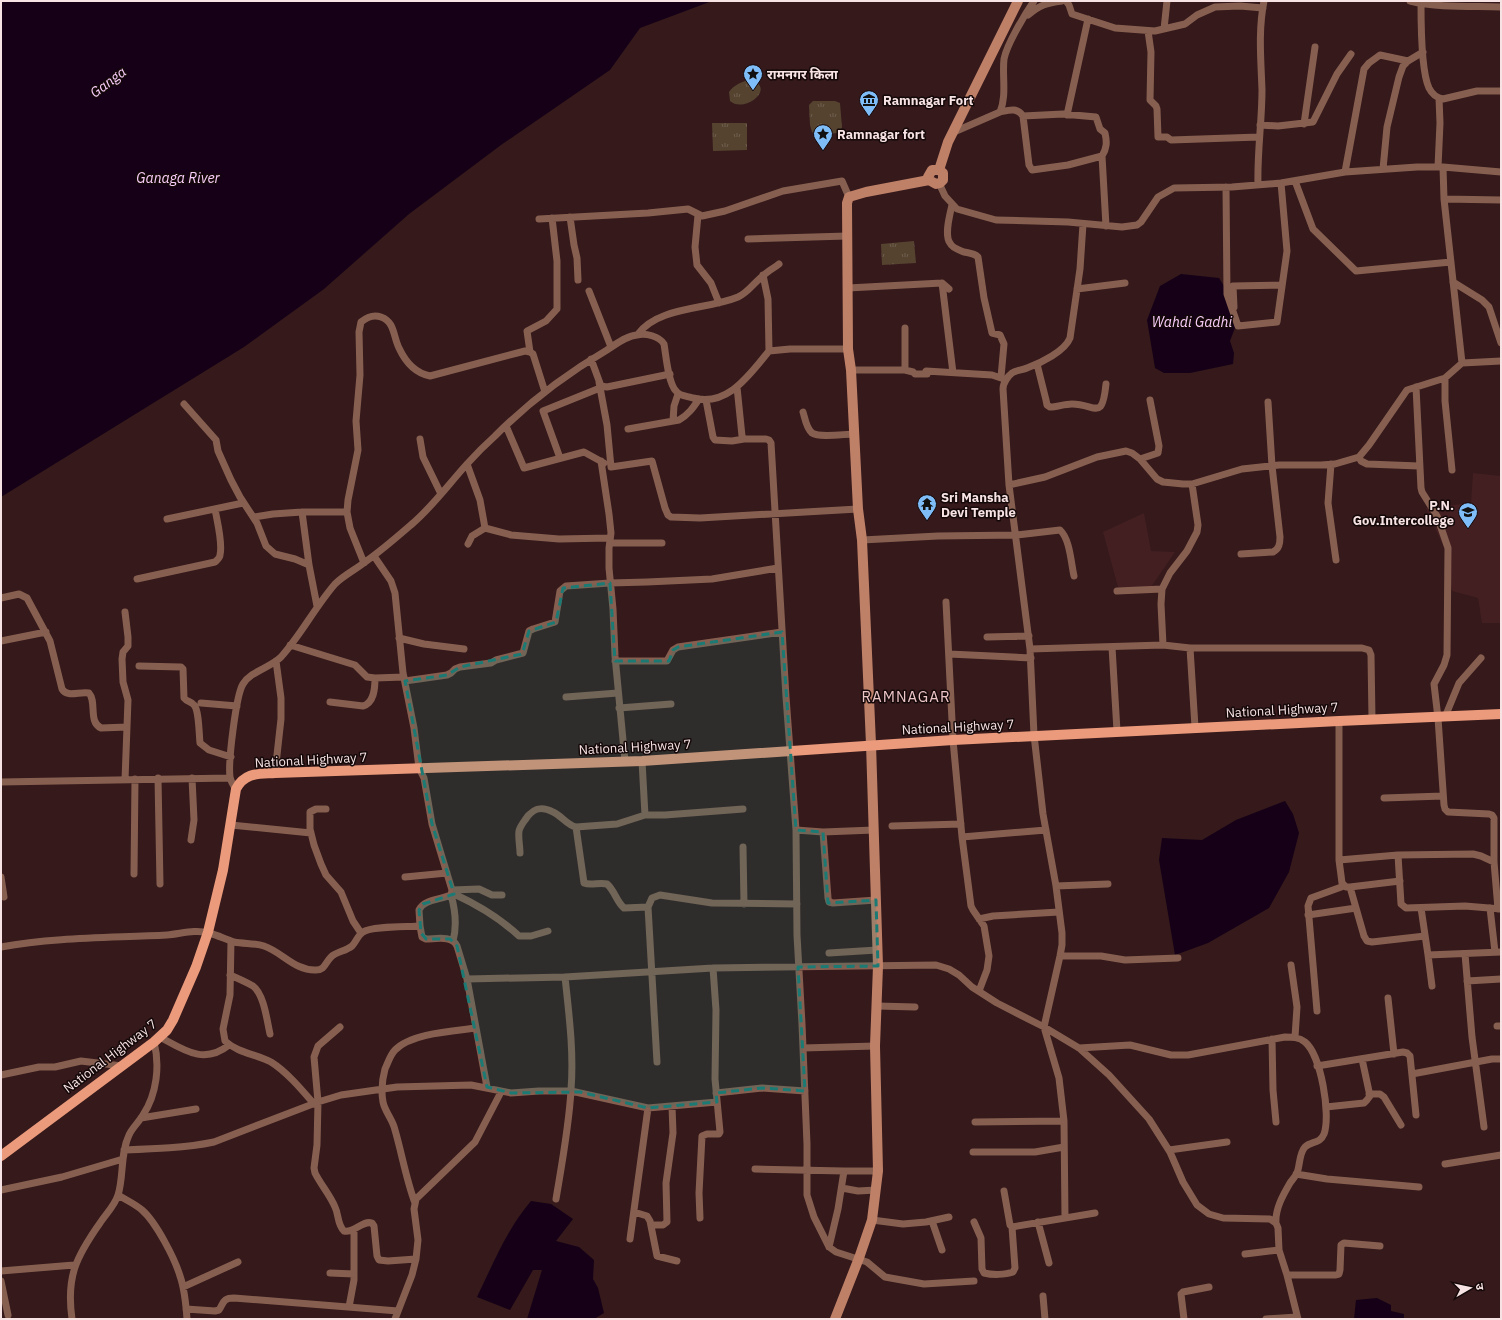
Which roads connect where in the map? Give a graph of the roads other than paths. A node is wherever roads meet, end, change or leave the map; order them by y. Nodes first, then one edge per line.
1 (1018, 1) edge
2 (1034, 1) edge
3 (1062, 1) edge
4 (1066, 1) edge
5 (1167, 1) edge
6 (1410, 1) edge
7 (1263, 4) edge
8 (1421, 4) junction
9 (1501, 7) edge
10 (1024, 18) junction
11 (1088, 19) junction
12 (1164, 29) junction
13 (1148, 31) junction
14 (1315, 47) dead end
15 (1423, 52) junction
16 (1351, 54) dead end
17 (1408, 61) junction
18 (1501, 91) edge
19 (1439, 98) junction
20 (1000, 112) junction
21 (1067, 115) junction
22 (1023, 116) junction
23 (1304, 124) junction
24 (1260, 125) junction
25 (954, 132) junction
26 (1259, 137) junction
27 (1102, 156) junction
28 (1441, 167) junction
29 (1383, 169) junction
30 (1345, 172) junction
31 (1501, 172) edge
32 (1294, 181) junction
33 (934, 182) junction
34 (1281, 183) junction
35 (1258, 185) junction
36 (1226, 188) junction
37 (849, 197) junction
38 (1444, 199) junction
39 (1501, 200) edge
40 (952, 205) junction
41 (698, 215) junction
42 (570, 217) junction
43 (552, 218) junction
44 (539, 219) dead end
45 (1083, 224) junction
46 (1106, 226) junction
47 (847, 236) junction
48 (748, 239) dead end
49 (1451, 262) junction
50 (779, 264) dead end
51 (763, 275) junction
52 (578, 280) dead end
53 (1453, 282) junction
54 (942, 283) junction
55 (1125, 283) dead end
56 (1282, 285) junction
57 (848, 288) junction
58 (949, 289) dead end
59 (1077, 289) junction
60 (588, 291) dead end
61 (718, 303) junction
62 (1235, 317) junction
63 (906, 328) dead end
64 (638, 334) junction
65 (1501, 343) edge
66 (611, 347) junction
67 (848, 349) junction
68 (769, 351) junction
69 (530, 352) junction
70 (590, 359) junction
71 (1501, 361) edge
72 (1462, 363) junction
73 (1037, 364) junction
74 (851, 370) junction
75 (905, 370) junction
76 (953, 373) junction
77 (670, 374) junction
78 (1445, 378) junction
79 (1004, 379) junction
80 (1106, 384) dead end
81 (599, 385) junction
82 (737, 387) junction
83 (1416, 387) junction
84 (545, 392) junction
85 (678, 394) junction
86 (703, 400) junction
87 (1150, 400) dead end
88 (1268, 402) dead end
89 (184, 404) dead end
90 (803, 412) dead end
91 (673, 421) junction
92 (506, 426) junction
93 (628, 429) dead end
94 (854, 434) junction
95 (420, 439) dead end
96 (744, 439) junction
97 (1359, 457) junction
98 (560, 458) junction
99 (1140, 459) junction
100 (601, 461) junction
101 (467, 464) junction
102 (1331, 464) junction
103 (1272, 466) junction
104 (1419, 466) junction
105 (611, 467) junction
106 (1452, 470) dead end
107 (1009, 484) junction
108 (1192, 484) junction
109 (441, 494) junction
110 (243, 503) junction
111 (215, 509) junction
112 (858, 510) junction
113 (302, 512) junction
114 (347, 512) junction
115 (776, 514) junction
116 (254, 517) junction
117 (167, 519) dead end
118 (486, 528) junction
119 (1017, 535) junction
120 (610, 540) junction
121 (862, 540) junction
122 (662, 543) dead end
123 (468, 544) dead end
124 (1241, 554) dead end
125 (374, 556) junction
126 (1336, 560) dead end
127 (364, 563) junction
128 (309, 565) junction
129 (778, 568) junction
130 (1074, 576) dead end
131 (137, 579) dead end
132 (610, 583) junction
133 (1162, 589) junction
134 (1117, 591) dead end
135 (1, 598) edge
136 (946, 602) dead end
137 (317, 606) junction
138 (125, 612) dead end
139 (46, 632) junction
140 (782, 632) junction
141 (1029, 636) junction
142 (987, 637) dead end
143 (399, 638) junction
144 (1, 641) edge
145 (290, 645) junction
146 (1163, 645) junction
147 (1112, 647) junction
148 (1190, 648) junction
149 (464, 649) dead end
150 (1030, 649) junction
151 (949, 654) junction
152 (1031, 658) junction
153 (1481, 658) dead end
154 (276, 661) junction
155 (615, 661) junction
156 (139, 666) dead end
157 (375, 678) junction
158 (405, 679) junction
159 (618, 692) junction
160 (566, 697) dead end
161 (330, 702) dead end
162 (202, 703) dead end
163 (670, 704) dead end
164 (237, 706) junction
165 (619, 708) junction
166 (1501, 714) edge
167 (1442, 717) junction
168 (1372, 719) junction
169 (1339, 721) junction
170 (127, 727) junction
171 (1195, 727) junction
172 (1117, 731) junction
173 (1034, 736) junction
174 (953, 740) junction
175 (871, 744) junction
176 (790, 751) junction
177 (231, 757) junction
178 (642, 761) junction
179 (625, 762) junction
180 (419, 768) junction
181 (275, 773) junction
182 (158, 778) junction
183 (192, 778) junction
184 (230, 778) junction
185 (135, 779) junction
186 (125, 780) junction
187 (1, 782) edge
188 (236, 789) junction
189 (1443, 796) junction
190 (1384, 798) dead end
191 (326, 809) dead end
192 (743, 809) dead end
193 (645, 815) junction
194 (961, 824) junction
195 (231, 825) junction
196 (892, 826) dead end
197 (576, 827) junction
198 (796, 830) junction
199 (874, 830) junction
200 (1046, 830) junction
201 (823, 832) junction
202 (311, 833) junction
203 (962, 836) junction
204 (192, 840) dead end
205 (743, 847) dead end
206 (520, 853) dead end
207 (1398, 855) junction
208 (1339, 860) junction
209 (1494, 862) junction
210 (447, 873) junction
211 (134, 874) dead end
212 (1, 877) edge
213 (405, 877) dead end
214 (1400, 881) junction
215 (160, 884) dead end
216 (1108, 884) dead end
217 (1056, 886) junction
218 (1347, 887) junction
219 (452, 893) junction
220 (502, 895) dead end
221 (4, 897) dead end
222 (876, 900) junction
223 (744, 904) junction
224 (797, 904) junction
225 (648, 907) junction
226 (1356, 908) junction
227 (1421, 908) junction
228 (1496, 908) edge
229 (1059, 912) junction
230 (1308, 914) junction
231 (979, 919) junction
232 (420, 926) junction
233 (548, 931) dead end
234 (208, 932) junction
235 (361, 933) junction
236 (1425, 936) junction
237 (231, 941) junction
238 (453, 941) junction
239 (1, 947) edge
240 (877, 950) junction
241 (1498, 952) edge
242 (829, 953) dead end
243 (1466, 954) junction
244 (1428, 955) junction
245 (1060, 956) junction
246 (1178, 958) dead end
247 (1291, 965) dead end
248 (878, 966) junction
249 (798, 967) junction
250 (713, 968) junction
251 (652, 972) junction
252 (230, 975) junction
253 (565, 977) junction
254 (466, 979) junction
255 (1501, 979) edge
256 (1467, 981) junction
257 (1432, 986) dead end
258 (979, 992) junction
259 (1388, 998) dead end
260 (877, 1006) junction
261 (915, 1007) dead end
262 (1316, 1011) dead end
263 (1044, 1027) junction
264 (340, 1028) dead end
265 (476, 1028) junction
266 (270, 1034) dead end
267 (1295, 1037) junction
268 (157, 1039) junction
269 (1272, 1039) junction
270 (229, 1045) junction
271 (875, 1046) junction
272 (803, 1048) junction
273 (1079, 1048) junction
274 (1394, 1054) junction
275 (1362, 1059) junction
276 (1501, 1059) edge
277 (657, 1062) dead end
278 (1475, 1063) junction
279 (122, 1066) junction
280 (1317, 1066) junction
281 (1, 1074) edge
282 (1412, 1074) junction
283 (487, 1088) junction
284 (382, 1089) junction
285 (572, 1091) junction
286 (805, 1091) junction
287 (501, 1092) junction
288 (716, 1093) junction
289 (1369, 1094) junction
290 (717, 1102) junction
291 (316, 1103) junction
292 (672, 1106) junction
293 (1326, 1107) junction
294 (648, 1108) junction
295 (196, 1109) dead end
296 (1416, 1115) dead end
297 (141, 1118) junction
298 (1064, 1121) junction
299 (975, 1122) dead end
300 (1276, 1122) dead end
301 (1401, 1125) dead end
302 (1484, 1127) dead end
303 (1227, 1142) dead end
304 (1064, 1147) junction
305 (124, 1150) junction
306 (1169, 1150) junction
307 (973, 1152) dead end
308 (1501, 1155) edge
309 (1, 1156) edge
310 (123, 1160) junction
311 (1445, 1164) dead end
312 (755, 1169) dead end
313 (806, 1170) junction
314 (844, 1170) junction
315 (878, 1171) junction
316 (1296, 1174) junction
317 (1418, 1187) dead end
318 (842, 1188) junction
319 (1, 1190) edge
320 (876, 1190) junction
321 (1004, 1191) dead end
322 (118, 1195) junction
323 (556, 1199) dead end
324 (415, 1203) junction
325 (634, 1212) junction
326 (1095, 1213) dead end
327 (949, 1217) dead end
328 (700, 1218) dead end
329 (1065, 1218) junction
330 (872, 1220) junction
331 (932, 1221) junction
332 (974, 1222) dead end
333 (1038, 1222) junction
334 (1276, 1223) junction
335 (651, 1225) junction
336 (1012, 1227) junction
337 (354, 1230) junction
338 (630, 1239) dead end
339 (1380, 1246) dead end
340 (829, 1247) junction
341 (942, 1250) dead end
342 (1279, 1250) junction
343 (1244, 1254) dead end
344 (859, 1258) junction
345 (416, 1259) junction
346 (677, 1261) dead end
347 (238, 1262) dead end
348 (1049, 1263) dead end
349 (74, 1265) junction
350 (1, 1271) edge
351 (330, 1273) dead end
352 (354, 1274) junction
353 (1287, 1275) junction
354 (974, 1280) dead end
355 (1, 1281) edge
356 (183, 1287) junction
357 (1209, 1287) dead end
358 (1044, 1296) dead end
359 (349, 1307) junction
360 (186, 1309) junction
361 (398, 1311) junction
362 (8, 1315) dead end
363 (1297, 1318) edge
364 (72, 1319) edge
365 (186, 1319) edge
366 (395, 1319) edge
367 (835, 1319) edge
368 (1044, 1319) edge
369 (1184, 1319) edge
370 (1266, 1319) edge

1 - 25 main road
2 - 10 street
3 - 10 street
4 - 11 street
5 - 12 street
6 - 8 street
7 - 12 street
7 - 24 street
8 - 9 street
8 - 15 street
10 - 20 street
11 - 13 street
11 - 21 street
12 - 13 street
13 - 26 street
14 - 23 street
15 - 17 street
15 - 19 street
16 - 23 street
17 - 29 street
17 - 30 street
18 - 19 street
19 - 28 street
20 - 22 street
20 - 25 street
21 - 22 street
21 - 27 street
22 - 27 street
23 - 24 street
24 - 26 street
25 - 33 main road
26 - 35 street
27 - 46 street
28 - 29 street
28 - 31 street
28 - 38 street
29 - 30 street
30 - 32 street
32 - 34 street
32 - 49 street
33 - 37 main road
33 - 40 street
34 - 35 street
34 - 56 street
35 - 36 street
36 - 46 street
36 - 62 street
37 - 41 street
37 - 47 main road
38 - 39 street
38 - 49 street
40 - 45 street
40 - 79 street
41 - 42 street
41 - 61 street
42 - 43 street
42 - 52 street
43 - 44 street
43 - 69 street
45 - 46 street
45 - 59 street
47 - 48 street
47 - 57 main road
49 - 53 street
50 - 51 street
51 - 61 street
51 - 68 street
53 - 65 street
53 - 72 street
54 - 57 street
54 - 58 street
54 - 76 street
55 - 59 street
56 - 62 street
56 - 62 street
57 - 67 main road
59 - 73 street
60 - 66 street
61 - 64 street
63 - 75 street
64 - 66 street
64 - 77 street
66 - 70 street
67 - 68 street
67 - 74 main road
68 - 82 street
69 - 84 street
69 - 114 street
70 - 81 street
70 - 84 street
71 - 72 street
72 - 78 street
73 - 79 street
73 - 80 street
74 - 75 street
74 - 94 main road
75 - 76 street
76 - 79 street
77 - 81 street
77 - 85 street
78 - 83 street
78 - 106 street
79 - 107 street
81 - 98 street
81 - 105 street
82 - 86 street
82 - 96 street
83 - 97 street
83 - 104 street
84 - 92 street
85 - 86 street
85 - 91 street
86 - 91 street
86 - 96 street
87 - 99 street
88 - 103 street
89 - 110 street
90 - 94 street
91 - 93 street
92 - 98 street
92 - 101 street
94 - 112 main road
95 - 109 street
96 - 115 street
97 - 102 street
97 - 104 street
98 - 100 street
99 - 107 street
99 - 108 street
100 - 105 street
100 - 120 street
101 - 109 street
101 - 118 street
102 - 103 street
102 - 126 street
103 - 108 street
103 - 124 street
104 - 167 street
105 - 115 street
107 - 119 street
108 - 133 street
109 - 125 street
110 - 111 street
110 - 116 street
111 - 117 street
111 - 131 street
112 - 115 street
112 - 121 main road
113 - 114 street
113 - 116 street
113 - 128 street
114 - 127 street
115 - 129 street
116 - 128 street
118 - 120 street
118 - 123 street
119 - 121 street
119 - 130 street
119 - 141 street
120 - 122 street
120 - 132 street
121 - 175 main road
125 - 127 street
125 - 143 street
127 - 137 street
128 - 137 street
129 - 132 street
129 - 140 street
132 - 155 street
132 - 158 street
133 - 134 street
133 - 146 street
135 - 139 street
136 - 151 street
137 - 145 street
138 - 170 street
139 - 144 street
139 - 170 street
140 - 155 street
140 - 176 street
141 - 142 street
141 - 150 street
143 - 149 street
143 - 158 street
145 - 154 street
145 - 157 street
146 - 147 street
146 - 148 street
147 - 150 street
147 - 172 street
148 - 168 street
148 - 171 street
150 - 152 street
151 - 152 street
151 - 174 street
152 - 173 street
153 - 167 street
154 - 164 street
154 - 181 street
155 - 159 street
156 - 177 street
157 - 158 street
157 - 161 street
158 - 180 street
159 - 160 street
159 - 165 street
162 - 164 street
163 - 165 street
164 - 177 street
165 - 179 street
166 - 167 main road, National Highway 7
167 - 168 main road, National Highway 7
167 - 189 street
168 - 169 main road, National Highway 7
169 - 171 main road, National Highway 7
169 - 208 street
170 - 186 street
171 - 172 main road, National Highway 7
172 - 173 main road, National Highway 7
173 - 174 main road, National Highway 7
173 - 200 street
174 - 175 main road, National Highway 7
174 - 194 street
175 - 176 main road, National Highway 7
175 - 199 main road
176 - 178 main road, National Highway 7
176 - 198 street
177 - 184 street
178 - 179 main road, National Highway 7
178 - 193 street
179 - 180 main road, National Highway 7
180 - 181 main road, National Highway 7
180 - 210 street
181 - 188 main road, National Highway 7
182 - 183 street
182 - 185 street
182 - 215 street
183 - 184 street
183 - 204 street
184 - 188 street
185 - 186 street
185 - 211 street
186 - 187 street
188 - 195 main road, National Highway 7
189 - 190 street
189 - 209 street
191 - 202 street
192 - 193 street
193 - 197 street
194 - 196 street
194 - 203 street
195 - 202 street
195 - 234 main road, National Highway 7
197 - 206 street
197 - 225 street
198 - 201 street
198 - 224 street
199 - 201 street
199 - 222 main road
200 - 203 street
200 - 217 street
201 - 222 street
202 - 235 street
203 - 231 street
205 - 223 street
207 - 208 street
207 - 209 street
207 - 214 street
208 - 218 street
209 - 228 street
210 - 213 street
210 - 219 street
212 - 221 street
214 - 218 street
214 - 227 street
216 - 217 street
217 - 229 street
218 - 226 street
218 - 230 street
219 - 220 street
219 - 232 street
219 - 233 street
219 - 238 street
222 - 240 main road
223 - 224 street
223 - 225 street
224 - 249 street
225 - 251 street
226 - 230 street
226 - 236 street
227 - 228 street
227 - 236 street
228 - 241 street
229 - 231 street
229 - 245 street
230 - 262 street
231 - 258 street
232 - 235 street
232 - 238 street
234 - 237 street
234 - 239 street
234 - 268 main road, National Highway 7
235 - 237 street
236 - 244 street
237 - 252 street
238 - 254 street
240 - 242 street
240 - 248 main road
241 - 243 street
243 - 244 street
243 - 256 street
244 - 257 street
245 - 246 street
245 - 263 street
247 - 267 street
248 - 249 street
248 - 258 street
248 - 260 main road
249 - 250 street
249 - 272 street
250 - 251 street
250 - 288 street
251 - 253 street
251 - 277 street
252 - 266 street
252 - 270 street
253 - 254 street
253 - 285 street
254 - 265 street
255 - 256 street
256 - 278 street
258 - 263 street
259 - 274 street
260 - 261 street
260 - 271 main road
263 - 273 street
263 - 298 street
264 - 291 street
265 - 283 street
265 - 284 street
267 - 269 street
267 - 280 street
268 - 270 street
268 - 279 main road, National Highway 7
268 - 297 street
269 - 273 street
269 - 300 street
270 - 291 street
271 - 272 street
271 - 315 main road
272 - 286 street
273 - 306 street
274 - 275 street
274 - 282 street
275 - 280 street
275 - 289 street
276 - 278 street
278 - 282 street
278 - 302 street
279 - 281 street
279 - 309 main road, National Highway 7
280 - 293 street
282 - 296 street
283 - 284 street
283 - 287 street
284 - 291 street
284 - 324 street
285 - 287 street
285 - 294 street
285 - 323 street
286 - 288 street
286 - 313 street
287 - 324 street
288 - 290 street
289 - 293 street
289 - 301 street
290 - 292 street
290 - 328 street
291 - 305 street
291 - 337 street
292 - 294 street
292 - 335 street
293 - 316 street
294 - 325 street
295 - 297 street
297 - 305 street
298 - 299 street
298 - 304 street
303 - 306 street
304 - 307 street
304 - 329 street
305 - 310 street
306 - 334 street
308 - 311 street
310 - 319 street
310 - 322 street
312 - 313 street
313 - 314 street
313 - 340 street
314 - 315 street
314 - 318 street
315 - 320 main road
316 - 317 street
316 - 334 street
318 - 320 street
318 - 340 street
320 - 330 main road
321 - 336 street
322 - 349 street
322 - 356 street
324 - 345 street
325 - 335 street
325 - 338 street
326 - 329 street
327 - 331 street
329 - 333 street
330 - 331 street
330 - 344 main road
331 - 341 street
332 - 336 street
333 - 336 street
333 - 348 street
334 - 342 street
335 - 346 street
337 - 345 street
337 - 352 street
339 - 353 street
340 - 344 street
342 - 343 street
342 - 353 street
344 - 354 street
344 - 367 main road
345 - 361 street
347 - 356 street
349 - 350 street
349 - 364 street
351 - 352 street
352 - 359 street
353 - 363 street
355 - 362 street
356 - 360 street
357 - 369 street
358 - 368 street
359 - 360 street
359 - 361 street
360 - 365 street
361 - 366 street
363 - 370 street

